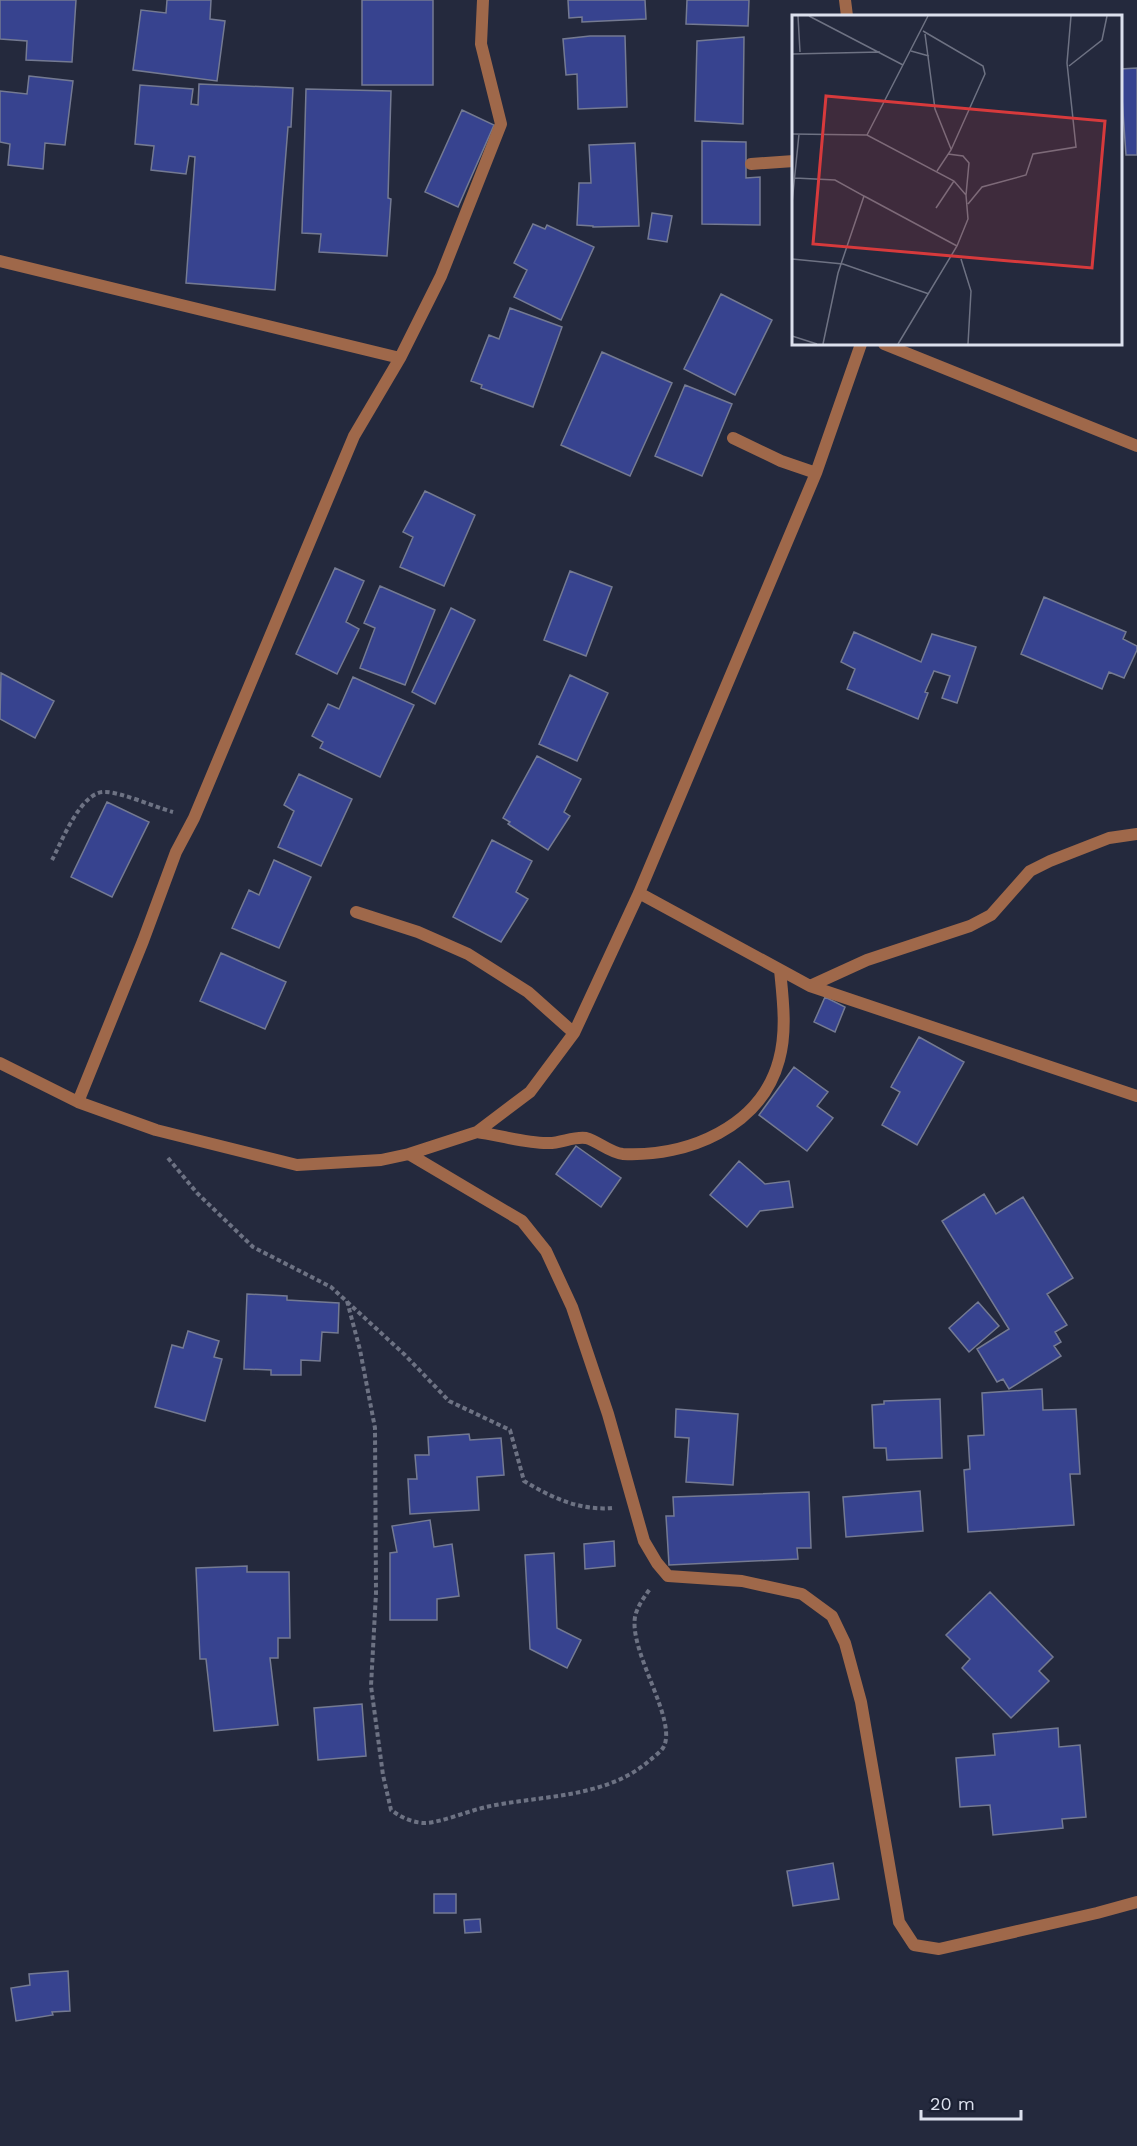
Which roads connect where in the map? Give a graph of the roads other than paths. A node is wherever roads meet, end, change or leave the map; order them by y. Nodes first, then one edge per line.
1 (483, 0) edge
2 (845, 0) edge
3 (847, 15) edge
4 (792, 161) edge
5 (751, 164) dead end
6 (0, 261) edge
7 (861, 345) edge
8 (886, 345) edge
9 (400, 358) junction
10 (733, 438) dead end
11 (1137, 446) edge
12 (816, 473) junction
13 (1137, 834) edge
14 (639, 893) junction
15 (356, 912) dead end
16 (780, 970) junction
17 (810, 986) junction
18 (574, 1033) junction
19 (0, 1064) edge
20 (1137, 1096) edge
21 (78, 1102) junction
22 (477, 1132) junction
23 (409, 1154) junction
24 (1137, 1902) edge

1 - 9 street
2 - 3 street
4 - 5 street
6 - 9 street
7 - 12 street
8 - 11 street
9 - 21 street
10 - 12 street
12 - 14 street
13 - 17 street
14 - 16 street
14 - 18 street
15 - 18 street
16 - 17 street
16 - 22 street
17 - 20 street
18 - 22 street
19 - 21 street
21 - 23 street
22 - 23 street
23 - 24 street

